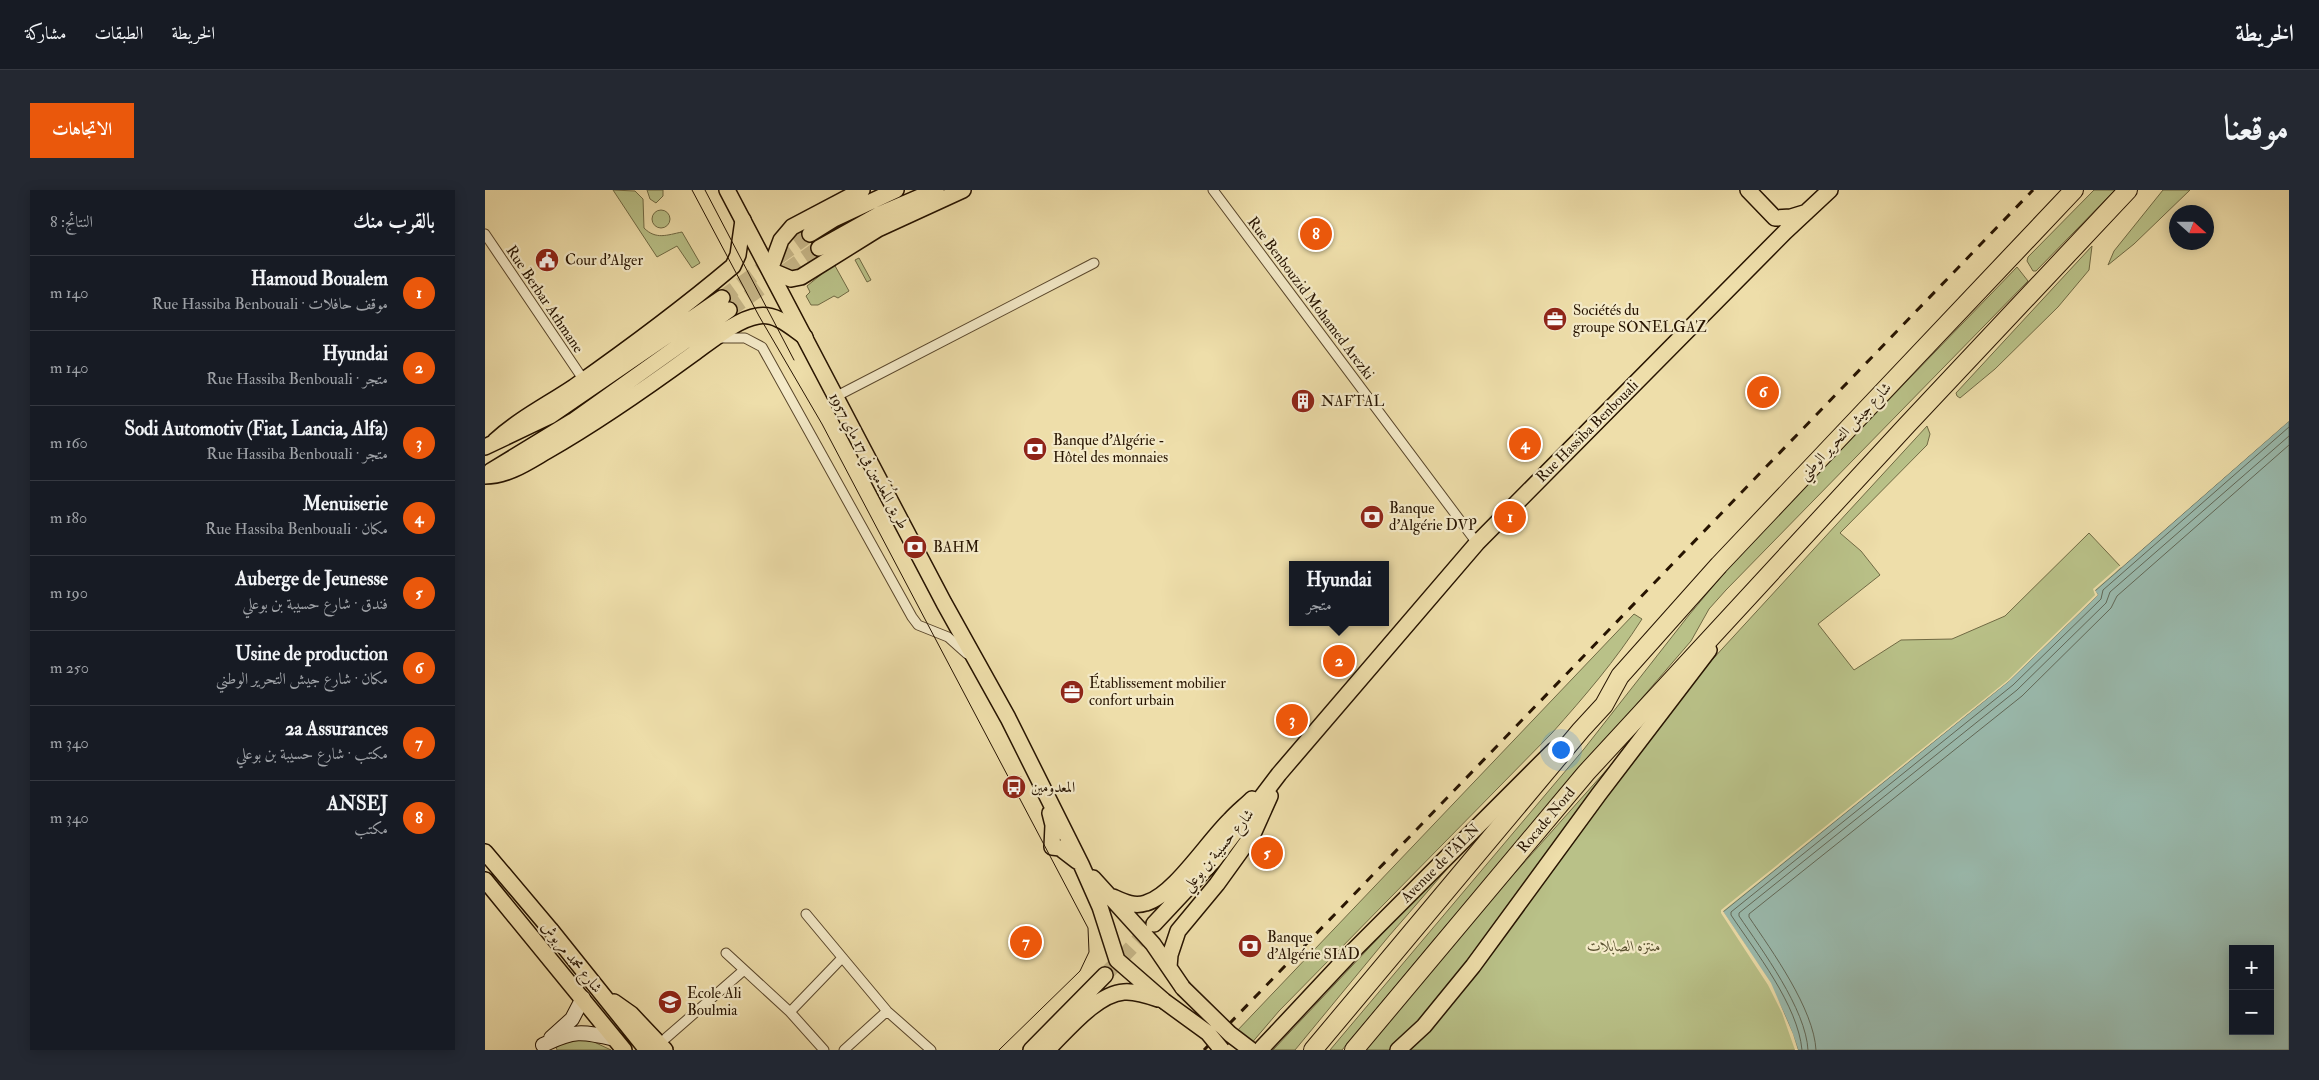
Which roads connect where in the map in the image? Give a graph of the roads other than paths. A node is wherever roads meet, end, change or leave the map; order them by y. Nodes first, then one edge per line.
1 (727, 190) edge
2 (862, 190) edge
3 (896, 190) edge
4 (936, 190) edge
5 (963, 190) edge
6 (1213, 190) edge
7 (1748, 190) edge
8 (1830, 190) edge
9 (2074, 190) edge
10 (2129, 190) edge
11 (1807, 212) junction
12 (743, 220) junction
13 (485, 234) edge
14 (810, 234) tunnel mouth
15 (819, 248) tunnel mouth
16 (1094, 263) dead end
17 (769, 270) junction
18 (805, 337) junction
19 (717, 338) junction
20 (583, 379) junction
21 (835, 397) junction
22 (490, 444) edge
23 (485, 475) edge
24 (1477, 543) junction
25 (1747, 599) junction
26 (981, 669) junction
27 (1620, 676) junction
28 (1279, 774) junction
29 (485, 847) edge
30 (490, 858) edge
31 (1081, 864) junction
32 (485, 880) edge
33 (1105, 893) junction
34 (806, 914) dead end
35 (1154, 924) tunnel mouth
36 (726, 953) dead end
37 (842, 958) junction
38 (1169, 967) junction
39 (744, 970) junction
40 (1105, 975) tunnel mouth
41 (601, 994) junction
42 (583, 998) junction
43 (1164, 1001) junction
44 (887, 1011) junction
45 (790, 1012) junction
46 (619, 1044) edge
47 (666, 1044) edge
48 (540, 1048) edge
49 (647, 1050) edge
50 (824, 1050) edge
51 (844, 1050) edge
52 (931, 1050) edge
53 (1031, 1050) edge
54 (1047, 1050) edge
55 (1221, 1050) edge
56 (1251, 1050) edge
57 (1260, 1050) edge
58 (1313, 1050) edge
59 (1354, 1050) edge
60 (1398, 1050) edge

1 - 12 main road, طريق المُعدَمين في 17 ماي 1957
2 - 17 main road
3 - 14 main road
4 - 15 main road
5 - 17 main road
6 - 24 street, Rue Benbouzid Mohamed Arezki
7 - 11 main road
8 - 11 main road, Rue Hassiba Benbouali
9 - 27 highway, شارع جيش التحرير الوطني
10 - 25 highway
11 - 24 main road, Rue Hassiba Benbouali
12 - 17 main road, طريق المُعدَمين في 17 ماي 1957
12 - 20 main road
13 - 20 street, Rue Berbar Athmane
16 - 21 street
17 - 18 main road, طريق المُعدَمين في 17 ماي 1957
18 - 19 main road
18 - 21 main road, طريق المُعدَمين في 17 ماي 1957
19 - 23 main road
19 - 26 street
20 - 22 main road
21 - 26 main road, طريق المُعدَمين في 17 ماي 1957
22 - 23 main road
24 - 28 main road, Rue Hassiba Benbouali
25 - 59 highway, Rocade Nord
25 - 60 main road
26 - 31 main road, طريق المُعدَمين في 17 ماي 1957
27 - 57 main road, Avenue de l'ALN
27 - 58 highway
28 - 33 main road
28 - 35 main road, شارع حسيبة بن بوعلي
28 - 38 main road
29 - 30 main road, شارع محمد مربوش
30 - 41 main road, شارع محمد مربوش
31 - 33 main road
31 - 43 main road
32 - 42 main road
33 - 38 main road
34 - 37 street
36 - 39 street
37 - 44 street
37 - 45 street
38 - 56 main road, bridge
39 - 45 street
39 - 47 street
40 - 53 main road
41 - 47 main road
41 - 49 main road, شارع محمد مربوش
42 - 46 main road
42 - 48 main road
43 - 54 main road
43 - 55 main road, bridge
44 - 51 street
44 - 52 street
45 - 50 street
46 - 48 main road

